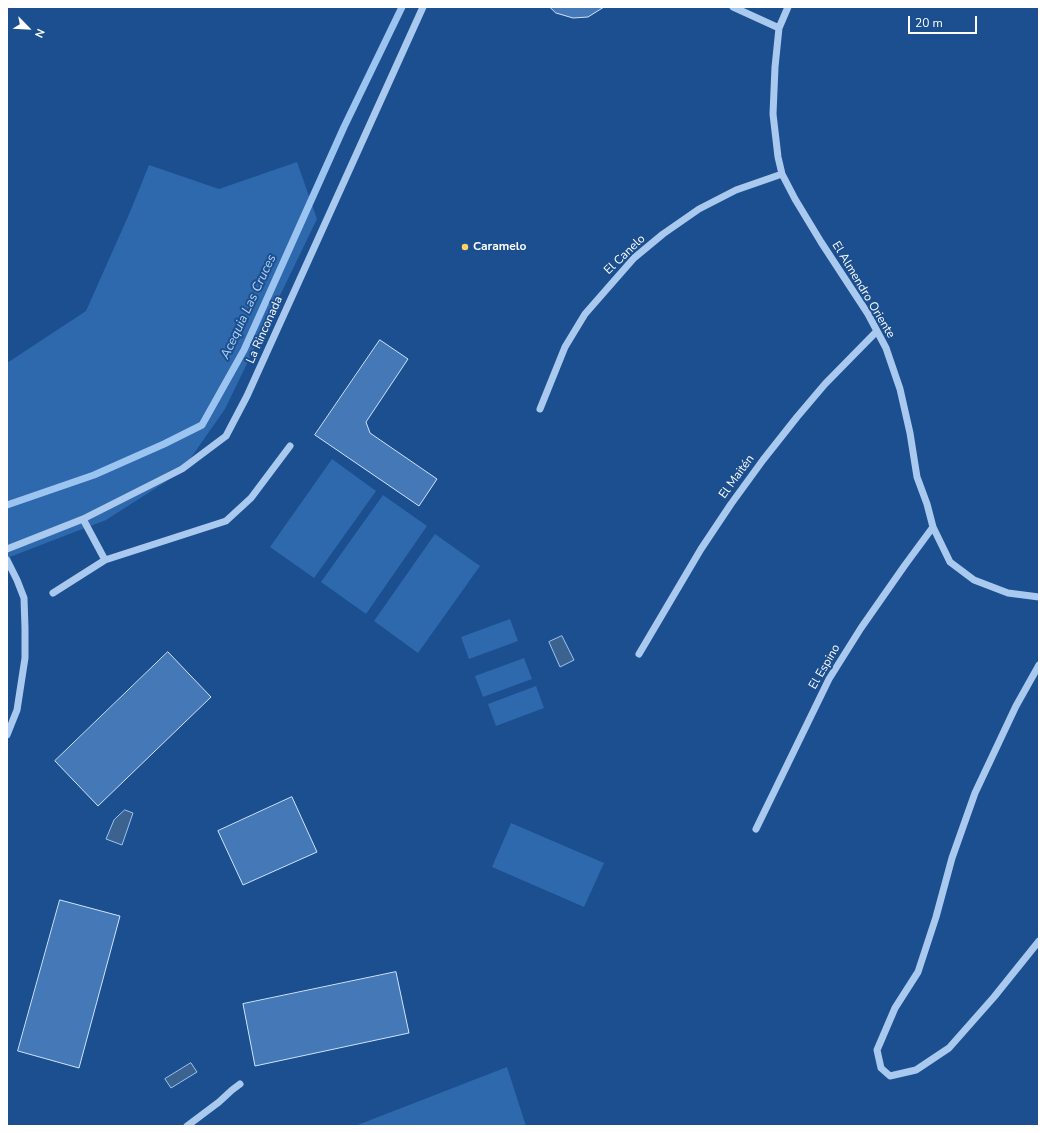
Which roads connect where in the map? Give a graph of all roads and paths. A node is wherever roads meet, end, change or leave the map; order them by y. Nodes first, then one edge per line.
1 (423, 7) edge
2 (733, 7) edge
3 (788, 7) edge
4 (779, 28) junction
5 (782, 174) junction
6 (877, 331) junction
7 (540, 410) dead end
8 (290, 446) dead end
9 (83, 519) junction
10 (933, 527) junction
11 (7, 549) edge
12 (7, 560) edge
13 (105, 560) junction
14 (53, 593) dead end
15 (1039, 597) edge
16 (639, 654) dead end
17 (1039, 665) edge
18 (7, 735) edge
19 (756, 829) dead end
20 (1039, 941) edge
21 (240, 1084) dead end
22 (187, 1126) edge

1 - 9 street, La Rinconada
2 - 4 street
3 - 4 street, El Almendro Oriente
4 - 5 street, El Almendro Oriente
5 - 6 street, El Almendro Oriente
5 - 7 street, El Canelo
6 - 10 street, El Almendro Oriente
6 - 16 street, El Maitén
8 - 13 street
9 - 11 street, La Rinconada
9 - 13 street
10 - 15 street, El Almendro Oriente
10 - 19 street, El Espino
12 - 18 street
13 - 14 street
17 - 20 street
21 - 22 street

